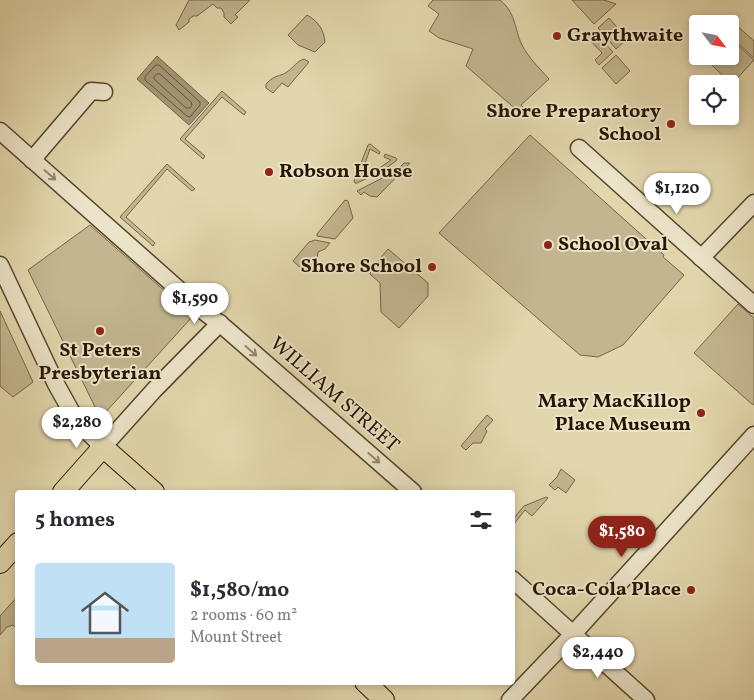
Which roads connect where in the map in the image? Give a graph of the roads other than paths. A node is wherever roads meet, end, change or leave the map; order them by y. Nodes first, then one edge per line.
1 (104, 92) dead end
2 (0, 131) edge
3 (579, 148) dead end
4 (32, 160) junction
5 (754, 203) edge
6 (701, 258) junction
7 (0, 265) edge
8 (754, 306) edge
9 (220, 323) junction
10 (754, 434) edge
11 (103, 447) junction
12 (65, 490) edge
13 (152, 490) edge
14 (411, 490) edge
15 (15, 546) edge
16 (0, 563) edge
17 (515, 582) edge
18 (573, 634) junction
19 (368, 685) edge
20 (384, 700) edge
21 (510, 700) edge
22 (646, 700) edge

1 - 4 street
2 - 4 street, WILLIAM STREET
3 - 6 street
4 -> 9 street, WILLIAM STREET
5 - 6 street
6 - 8 street
7 - 11 street
9 - 11 street
9 -> 14 street, WILLIAM STREET
10 - 18 street
11 - 12 main road
11 - 13 main road
15 - 16 main road
17 - 18 street
18 - 21 street
18 - 22 street
19 - 20 main road

